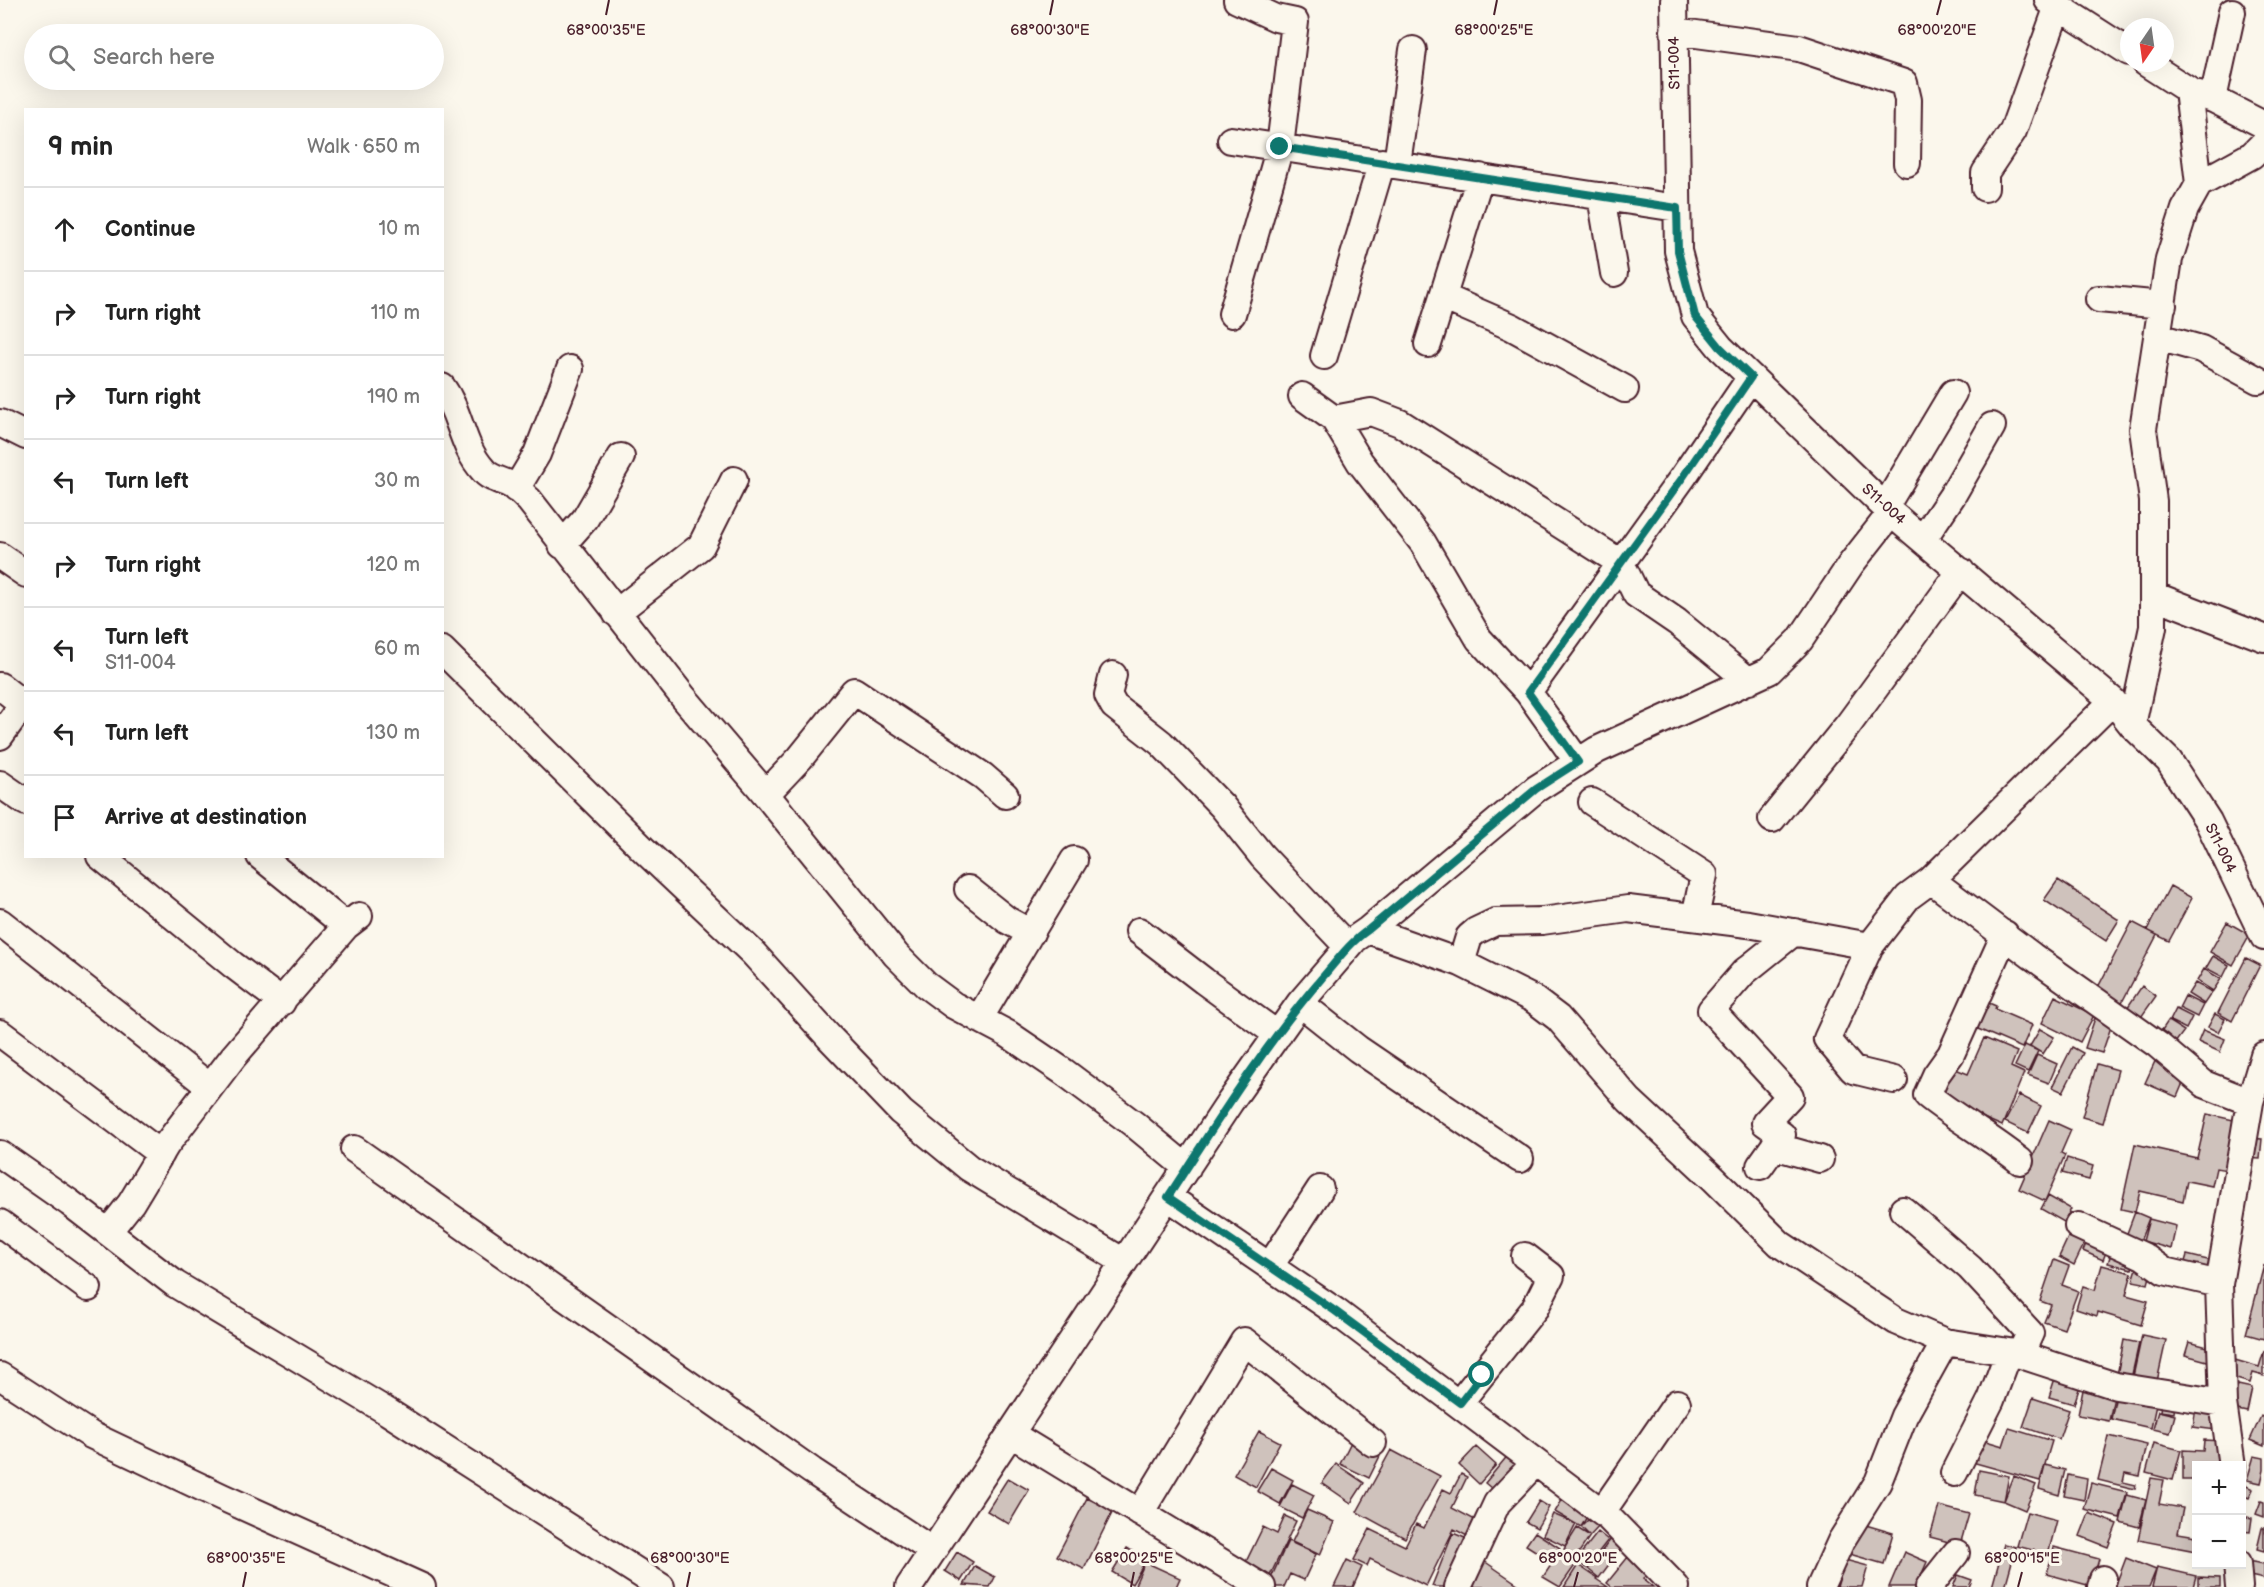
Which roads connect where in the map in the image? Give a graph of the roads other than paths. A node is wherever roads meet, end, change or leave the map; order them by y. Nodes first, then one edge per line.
1 (1237, 0) edge
2 (1674, 0) edge
3 (2053, 3) edge
4 (2232, 12) dead end
5 (1674, 31) junction
6 (2120, 46) edge
7 (1413, 50) dead end
8 (2160, 72) edge
9 (2188, 90) junction
10 (2213, 99) junction
11 (2264, 125) edge
12 (1231, 140) dead end
13 (2264, 143) edge
14 (1280, 147) junction
15 (1907, 163) dead end
16 (1389, 164) junction
17 (1480, 177) junction
18 (2199, 184) junction
19 (1984, 188) dead end
20 (1601, 196) junction
21 (1677, 208) junction
22 (1614, 273) dead end
23 (1443, 297) junction
24 (2099, 299) dead end
25 (2163, 304) junction
26 (1232, 314) dead end
27 (2158, 337) junction
28 (1428, 344) dead end
29 (1324, 356) dead end
30 (570, 369) dead end
31 (1751, 377) junction
32 (2258, 381) dead end
33 (1624, 389) dead end
34 (444, 390) edge
35 (1953, 393) dead end
36 (1302, 396) dead end
37 (1334, 419) junction
38 (0, 423) edge
39 (1992, 426) dead end
40 (24, 435) edge
41 (621, 457) dead end
42 (734, 480) dead end
43 (516, 489) junction
44 (1888, 510) junction
45 (1923, 539) junction
46 (562, 545) junction
47 (0, 556) edge
48 (1621, 563) junction
49 (1961, 571) junction
50 (24, 573) edge
51 (2153, 595) junction
52 (616, 613) junction
53 (2264, 638) edge
54 (444, 652) edge
55 (1113, 675) dead end
56 (1749, 681) junction
57 (0, 686) edge
58 (1528, 692) junction
59 (2113, 701) junction
60 (24, 702) edge
61 (2132, 725) junction
62 (0, 736) edge
63 (1578, 762) junction
64 (0, 784) edge
65 (766, 794) junction
66 (1005, 795) dead end
67 (24, 801) edge
68 (1592, 802) dead end
69 (1772, 819) dead end
70 (102, 858) edge
71 (263, 858) edge
72 (1074, 860) dead end
73 (1931, 880) junction
74 (968, 889) dead end
75 (1695, 917) junction
76 (0, 922) edge
77 (2262, 927) edge
78 (1368, 930) junction
79 (1139, 931) dead end
80 (1794, 932) junction
81 (1031, 933) junction
82 (2005, 934) junction
83 (1870, 946) junction
84 (1348, 947) junction
85 (1461, 963) junction
86 (282, 1002) junction
87 (1300, 1003) junction
88 (979, 1019) junction
89 (0, 1033) edge
90 (1278, 1035) junction
91 (2264, 1055) edge
92 (1894, 1080) dead end
93 (210, 1088) junction
94 (2250, 1102) junction
95 (354, 1149) dead end
96 (0, 1154) edge
97 (161, 1154) junction
98 (1520, 1159) dead end
99 (1820, 1159) dead end
100 (2020, 1161) dead end
101 (1187, 1168) junction
102 (1320, 1189) dead end
103 (1168, 1197) junction
104 (1903, 1210) dead end
105 (0, 1223) edge
106 (2078, 1227) dead end
107 (108, 1232) junction
108 (1525, 1256) dead end
109 (1124, 1262) junction
110 (1270, 1266) junction
111 (2219, 1284) junction
112 (88, 1288) dead end
113 (1945, 1342) junction
114 (2015, 1354) junction
115 (0, 1376) edge
116 (1460, 1403) junction
117 (1677, 1403) dead end
118 (2223, 1403) junction
119 (1011, 1434) junction
120 (1373, 1443) dead end
121 (2231, 1461) edge
122 (1535, 1462) junction
123 (1954, 1473) dead end
124 (1602, 1512) junction
125 (1140, 1513) junction
126 (933, 1551) junction
127 (1956, 1553) dead end
128 (2237, 1569) edge
129 (913, 1586) edge
130 (422, 1587) edge
131 (661, 1587) edge
132 (1262, 1587) edge
133 (1458, 1587) edge
134 (1676, 1587) edge
135 (1820, 1587) edge
136 (1929, 1587) edge
137 (2239, 1587) edge

1 - 14 street
2 - 5 street, S11-004
3 - 6 street
3 - 19 street
4 - 10 street
5 - 15 street
5 - 21 street, S11-004
7 - 16 street
8 - 9 street
9 - 10 street
9 - 18 street
10 - 11 street
12 - 14 street
13 - 18 street
14 - 16 street
14 - 26 street
16 - 17 street
16 - 29 street
17 - 20 street
17 - 23 street
18 - 25 street
20 - 21 street
20 - 22 street
21 - 31 street, S11-004
23 - 28 street
23 - 33 street
24 - 25 street
25 - 27 street
27 - 32 street
27 - 51 street
30 - 43 street
31 - 44 street, S11-004
31 - 48 street
34 - 43 street
35 - 44 street
36 - 37 street
37 - 48 street
37 - 58 street
38 - 40 street
39 - 45 street
41 - 46 street
42 - 52 street
43 - 46 street
44 - 45 street, S11-004
44 - 56 street
45 - 49 street, S11-004
46 - 52 street
47 - 50 street
48 - 56 street
48 - 58 street
49 - 59 street, S11-004
49 - 69 street
51 - 53 street
51 - 61 street
52 - 65 street
54 - 109 street
55 - 84 street
56 - 63 street
57 - 60 street
58 - 63 street
59 - 61 street, S11-004
59 - 73 street
60 - 62 street
61 - 77 street, S11-004
63 - 78 street
64 - 67 street
65 - 66 street
65 - 88 street
68 - 75 street
70 - 86 street
71 - 86 street
72 - 81 street
73 - 82 street
73 - 83 street
74 - 81 street
75 - 80 street
75 - 85 street
76 - 93 street
78 - 84 street
78 - 85 street
79 - 90 street
80 - 83 street
80 - 99 street
81 - 88 street
82 - 94 street
82 - 100 street
83 - 92 street
84 - 87 street
85 - 113 street
86 - 93 street
87 - 90 street
87 - 98 street
88 - 101 street
89 - 97 street
90 - 101 street
91 - 94 street
93 - 97 street
94 - 111 street
95 - 126 street
96 - 107 street
97 - 107 street
101 - 103 street
102 - 110 street
103 - 109 street
103 - 110 street
104 - 114 street
105 - 112 street
106 - 111 street
107 - 131 street
108 - 116 street
109 - 119 street
110 - 116 street
111 - 118 street
113 - 114 street
113 - 135 street
114 - 118 street
114 - 123 street
115 - 130 street
116 - 122 street
117 - 124 street
118 - 121 street
119 - 125 street
119 - 126 street
120 - 125 street
122 - 124 street
122 - 133 street
124 - 134 street
125 - 132 street
126 - 129 street
127 - 136 street
128 - 137 street

